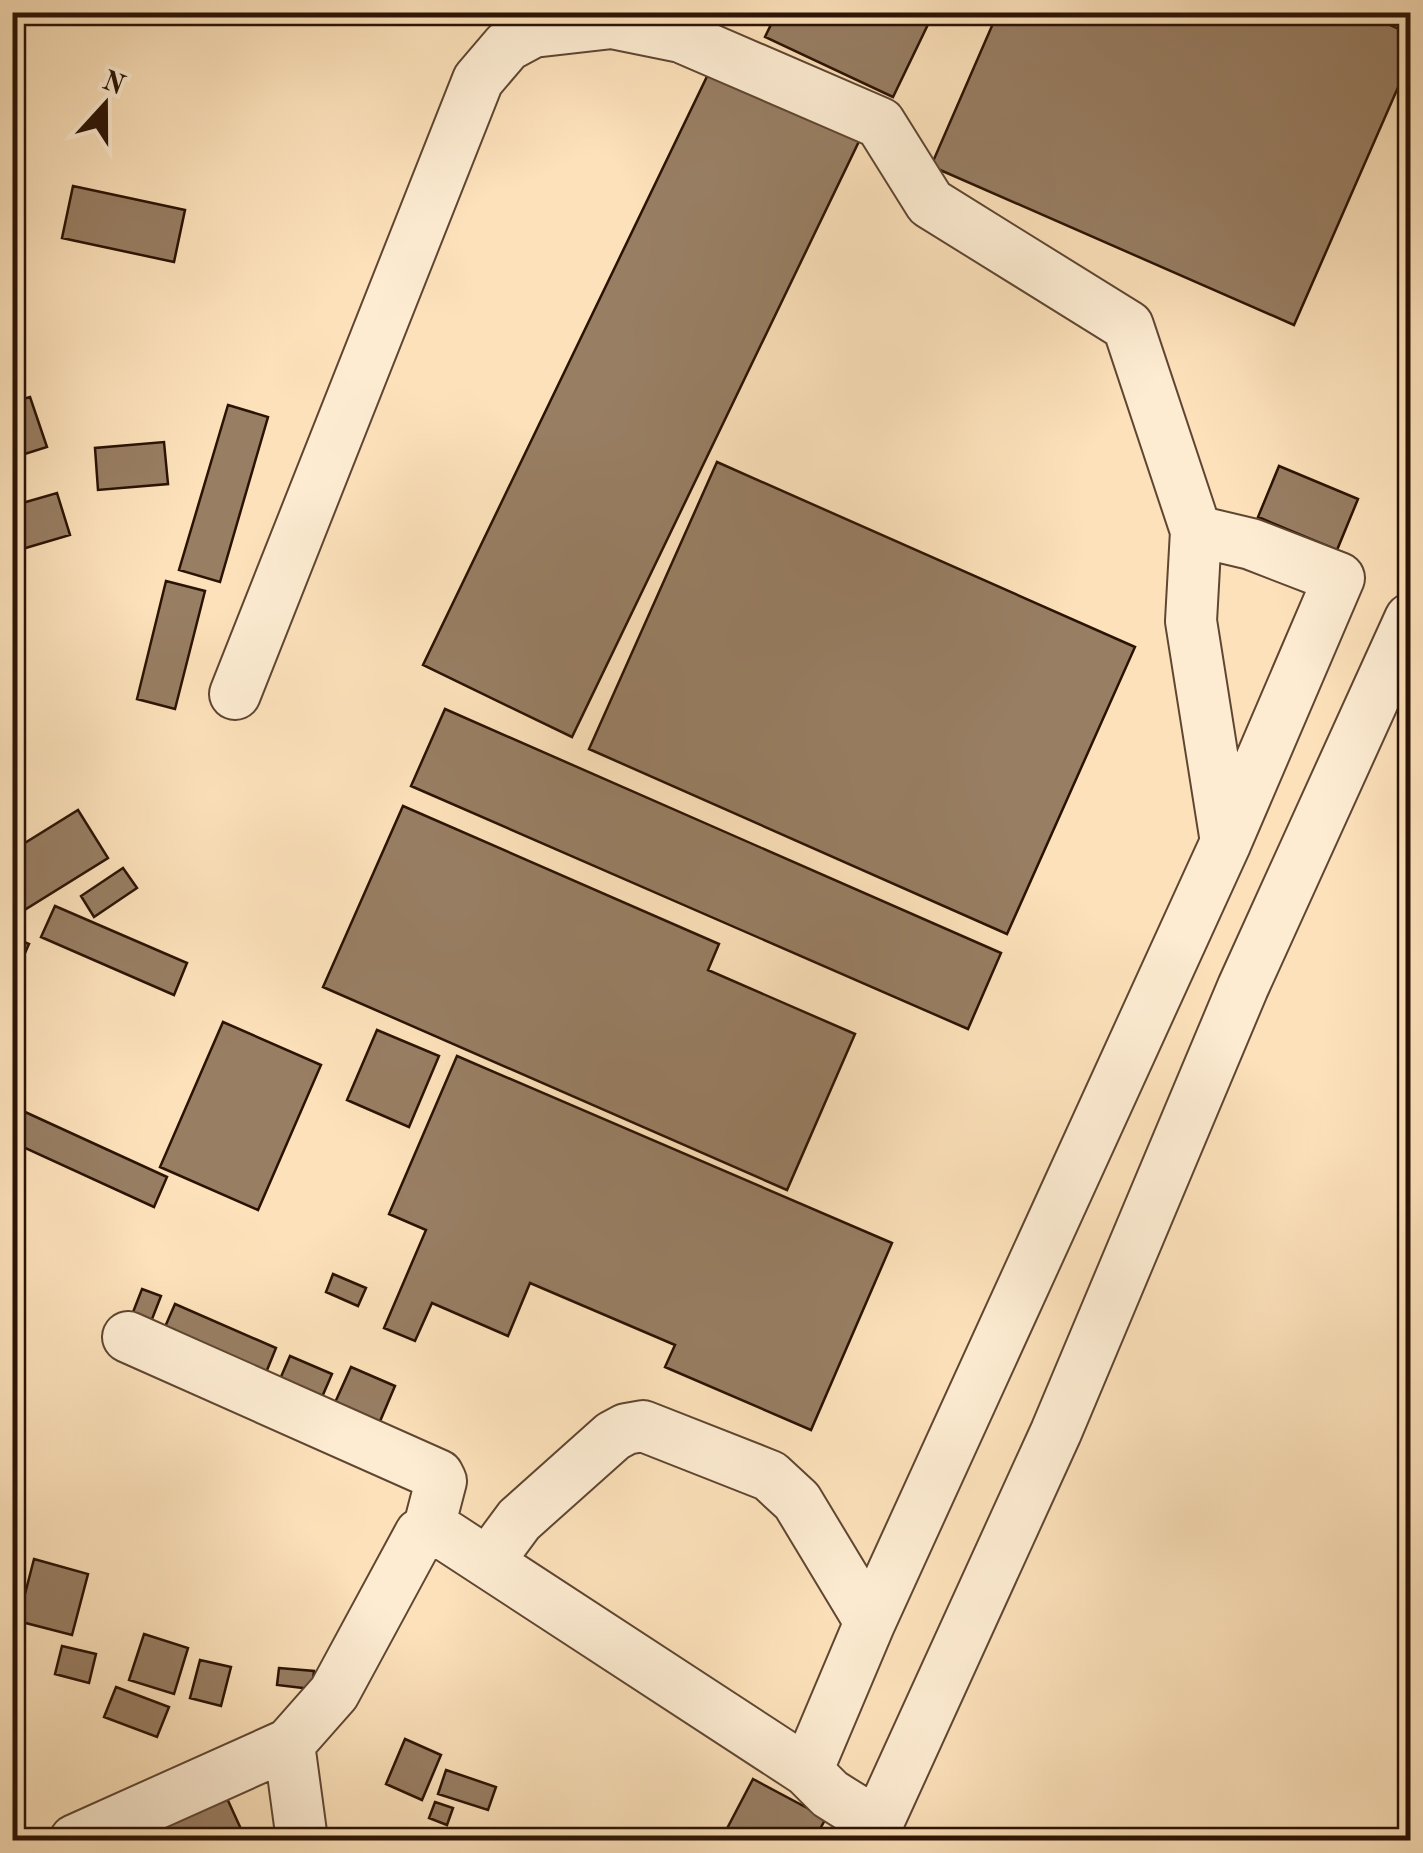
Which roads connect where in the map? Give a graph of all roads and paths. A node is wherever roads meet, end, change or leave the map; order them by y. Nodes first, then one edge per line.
1 (1196, 531) junction
2 (1410, 619) edge
3 (235, 694) dead end
4 (1226, 842) junction
5 (128, 1338) dead end
6 (428, 1530) junction
7 (488, 1562) junction
8 (870, 1622) junction
9 (289, 1744) junction
10 (807, 1771) junction
11 (874, 1832) edge
12 (75, 1840) edge
13 (302, 1840) edge

1 - 3 street
1 - 4 street
1 - 4 street
2 - 11 street
4 - 8 street
5 - 6 street
6 - 7 street
6 - 9 street
7 - 8 street
7 - 10 street
8 - 10 street
9 - 12 street
9 - 13 street
10 - 11 street

